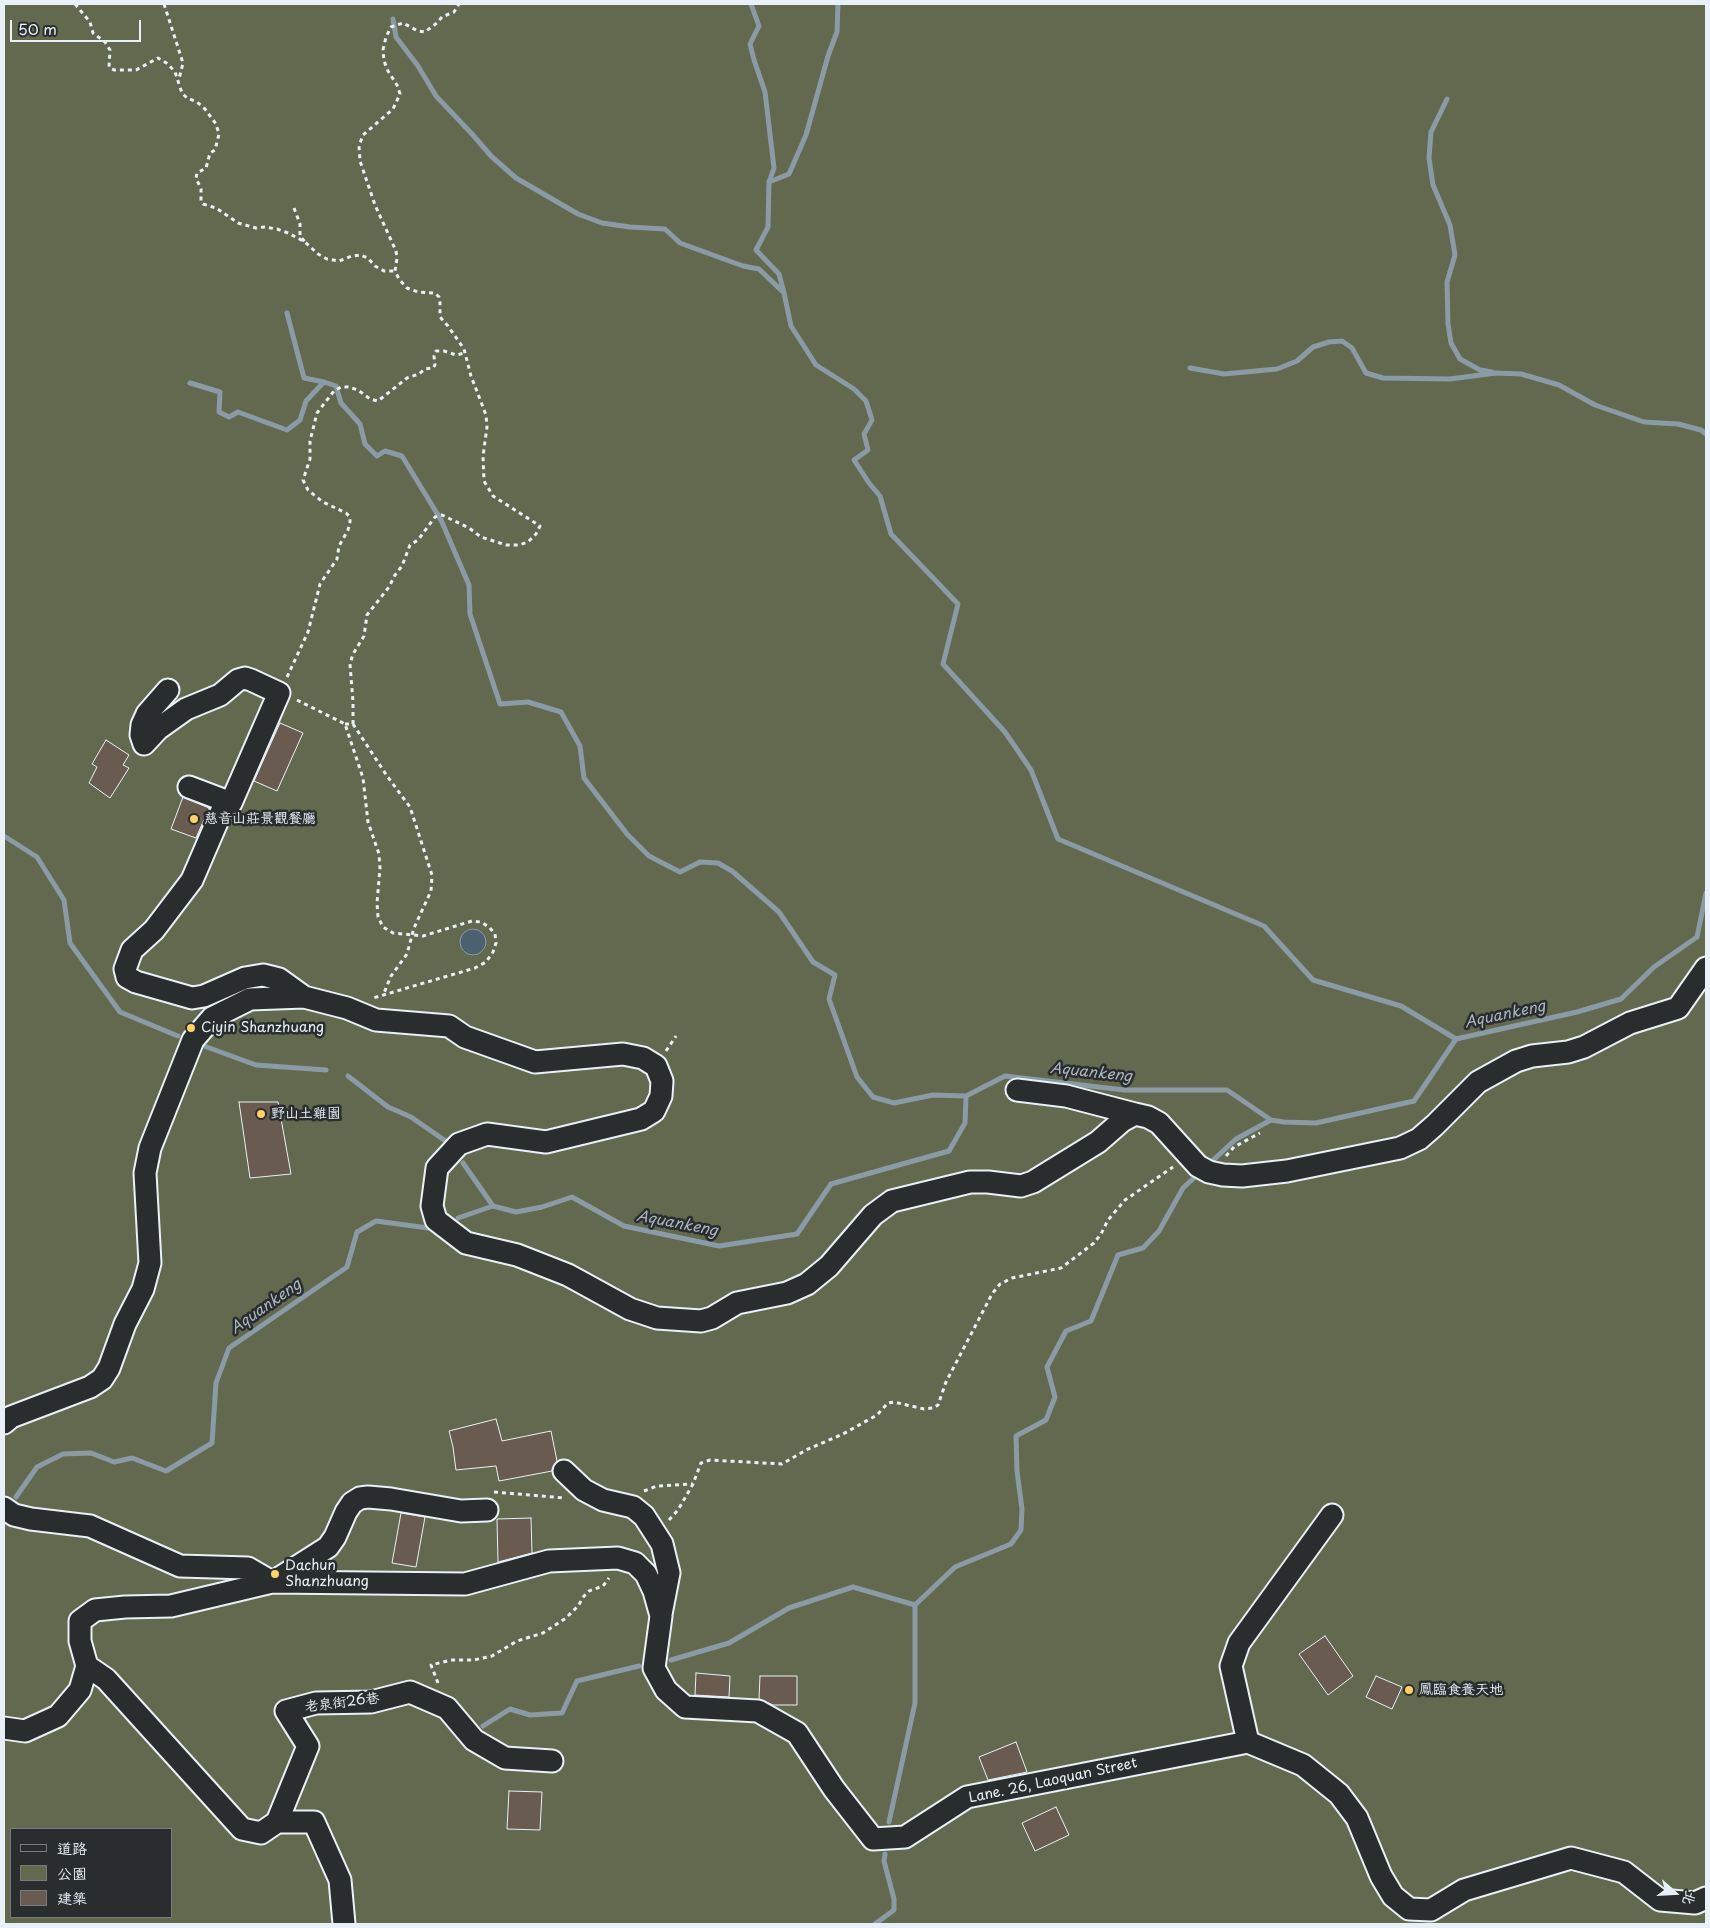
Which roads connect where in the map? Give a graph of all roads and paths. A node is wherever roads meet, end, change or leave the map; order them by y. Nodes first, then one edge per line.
1 (75, 4) edge
2 (164, 4) edge
3 (459, 4) edge
4 (179, 80) junction
5 (294, 208) dead end
6 (305, 242) junction
7 (394, 271) junction
8 (465, 353) junction
9 (287, 681) dead end
10 (168, 690) dead end
11 (293, 697) dead end
12 (345, 724) junction
13 (353, 724) junction
14 (189, 787) dead end
15 (226, 801) junction
16 (412, 935) junction
17 (1706, 968) edge
18 (384, 994) junction
19 (304, 997) junction
20 (347, 1008) junction
21 (1017, 1090) dead end
22 (1135, 1114) junction
23 (1260, 1133) dead end
24 (1186, 1154) junction
25 (1209, 1172) junction
26 (4, 1423) edge
27 (564, 1471) dead end
28 (4, 1508) edge
29 (487, 1510) dead end
30 (1332, 1515) dead end
31 (662, 1544) junction
32 (636, 1563) junction
33 (272, 1582) junction
34 (661, 1616) junction
35 (87, 1666) junction
36 (447, 1708) junction
37 (4, 1728) edge
38 (1248, 1742) junction
39 (552, 1761) dead end
40 (276, 1822) junction
41 (1706, 1898) edge
42 (344, 1924) edge

1 - 4 path
2 - 4 path
3 - 7 path
4 - 6 path
5 - 6 path
6 - 7 path
7 - 8 path
8 - 9 path
8 - 13 path
10 - 15 street
11 - 12 path
12 - 13 path
12 - 16 path
13 - 16 path
14 - 15 street
15 - 19 street
16 - 18 path
16 - 18 path
17 - 25 street
18 - 20 path
19 - 20 street
19 - 26 street
20 - 22 street
21 - 22 street
22 - 24 street
23 - 25 path
24 - 25 street
24 - 31 path
27 - 31 street
28 - 33 street
29 - 33 street
30 - 38 street
31 - 34 street
32 - 33 street
32 - 34 street, Lane. 26, Laoquan Street
32 - 36 path
33 - 35 street
34 - 38 street, Lane. 26, Laoquan Street
35 - 37 street
35 - 40 street
36 - 39 street, 老泉街26巷
36 - 40 street, 老泉街26巷
38 - 41 street
40 - 42 street

